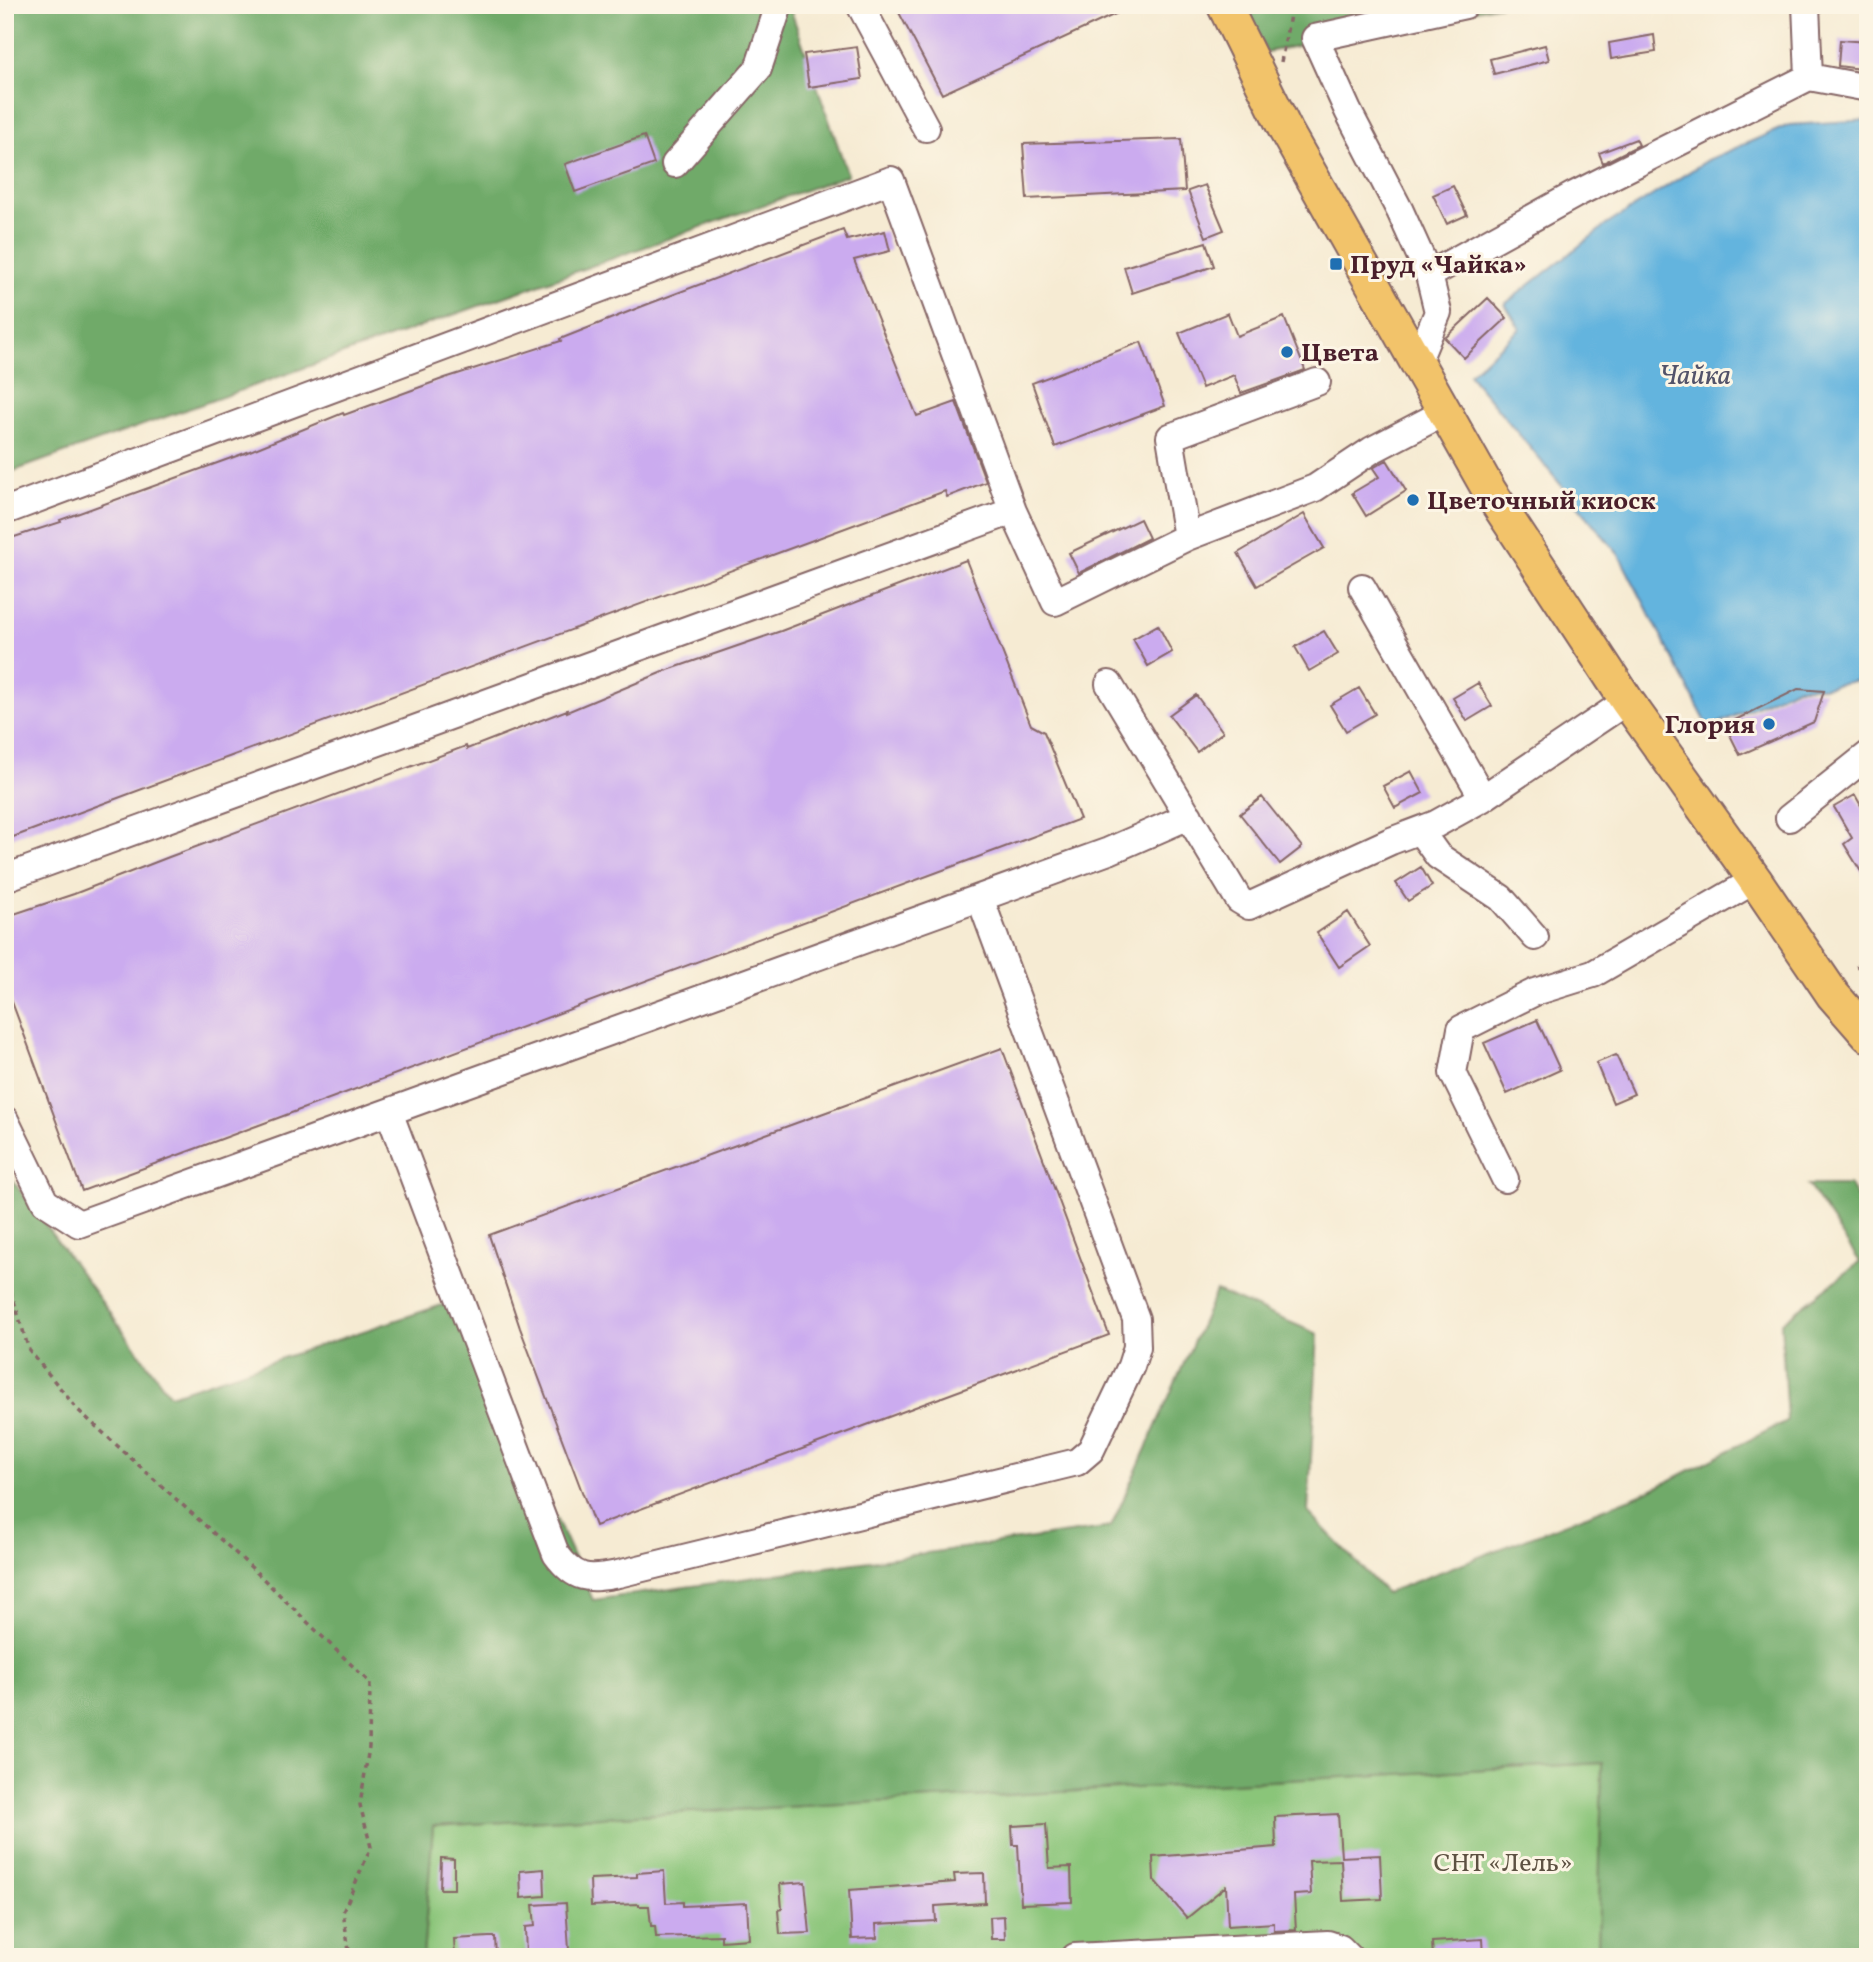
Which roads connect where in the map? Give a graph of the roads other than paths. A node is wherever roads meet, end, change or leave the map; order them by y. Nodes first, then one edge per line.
1 (779, 5) edge
2 (860, 5) edge
3 (1224, 5) edge
4 (1465, 5) edge
5 (1806, 5) edge
6 (1809, 77) junction
7 (1868, 88) edge
8 (926, 128) dead end
9 (675, 164) dead end
10 (1429, 275) junction
11 (1418, 363) junction
12 (1317, 382) dead end
13 (1445, 412) junction
14 (5, 511) edge
15 (1013, 512) junction
16 (1187, 537) junction
17 (1362, 587) dead end
18 (1109, 684) dead end
19 (1627, 701) junction
20 (1868, 755) edge
21 (1483, 798) junction
22 (1189, 816) junction
23 (1789, 818) dead end
24 (1420, 831) junction
25 (5, 878) edge
26 (1755, 880) junction
27 (980, 898) junction
28 (1535, 937) dead end
29 (1833, 995) junction
30 (1868, 1035) edge
31 (1868, 1060) edge
32 (389, 1112) junction
33 (5, 1120) edge
34 (1505, 1179) dead end
35 (1075, 1957) edge
36 (1349, 1957) edge

1 - 9 street
2 - 8 street
3 - 11 main road
4 - 10 street
5 - 6 street
6 - 7 street
6 - 10 street
10 - 11 street
11 - 13 main road
12 - 16 street
13 - 16 street
13 - 19 main road
14 - 15 street
15 - 16 street
15 - 25 street
17 - 21 street
18 - 22 street
19 - 21 street
19 - 26 main road
20 - 23 street
21 - 24 street
22 - 24 street
22 - 27 street
24 - 28 street
26 - 29 main road
26 - 34 street
27 - 32 street
27 - 32 street
29 - 30 main road
29 - 31 main road
32 - 33 street
35 - 36 street

